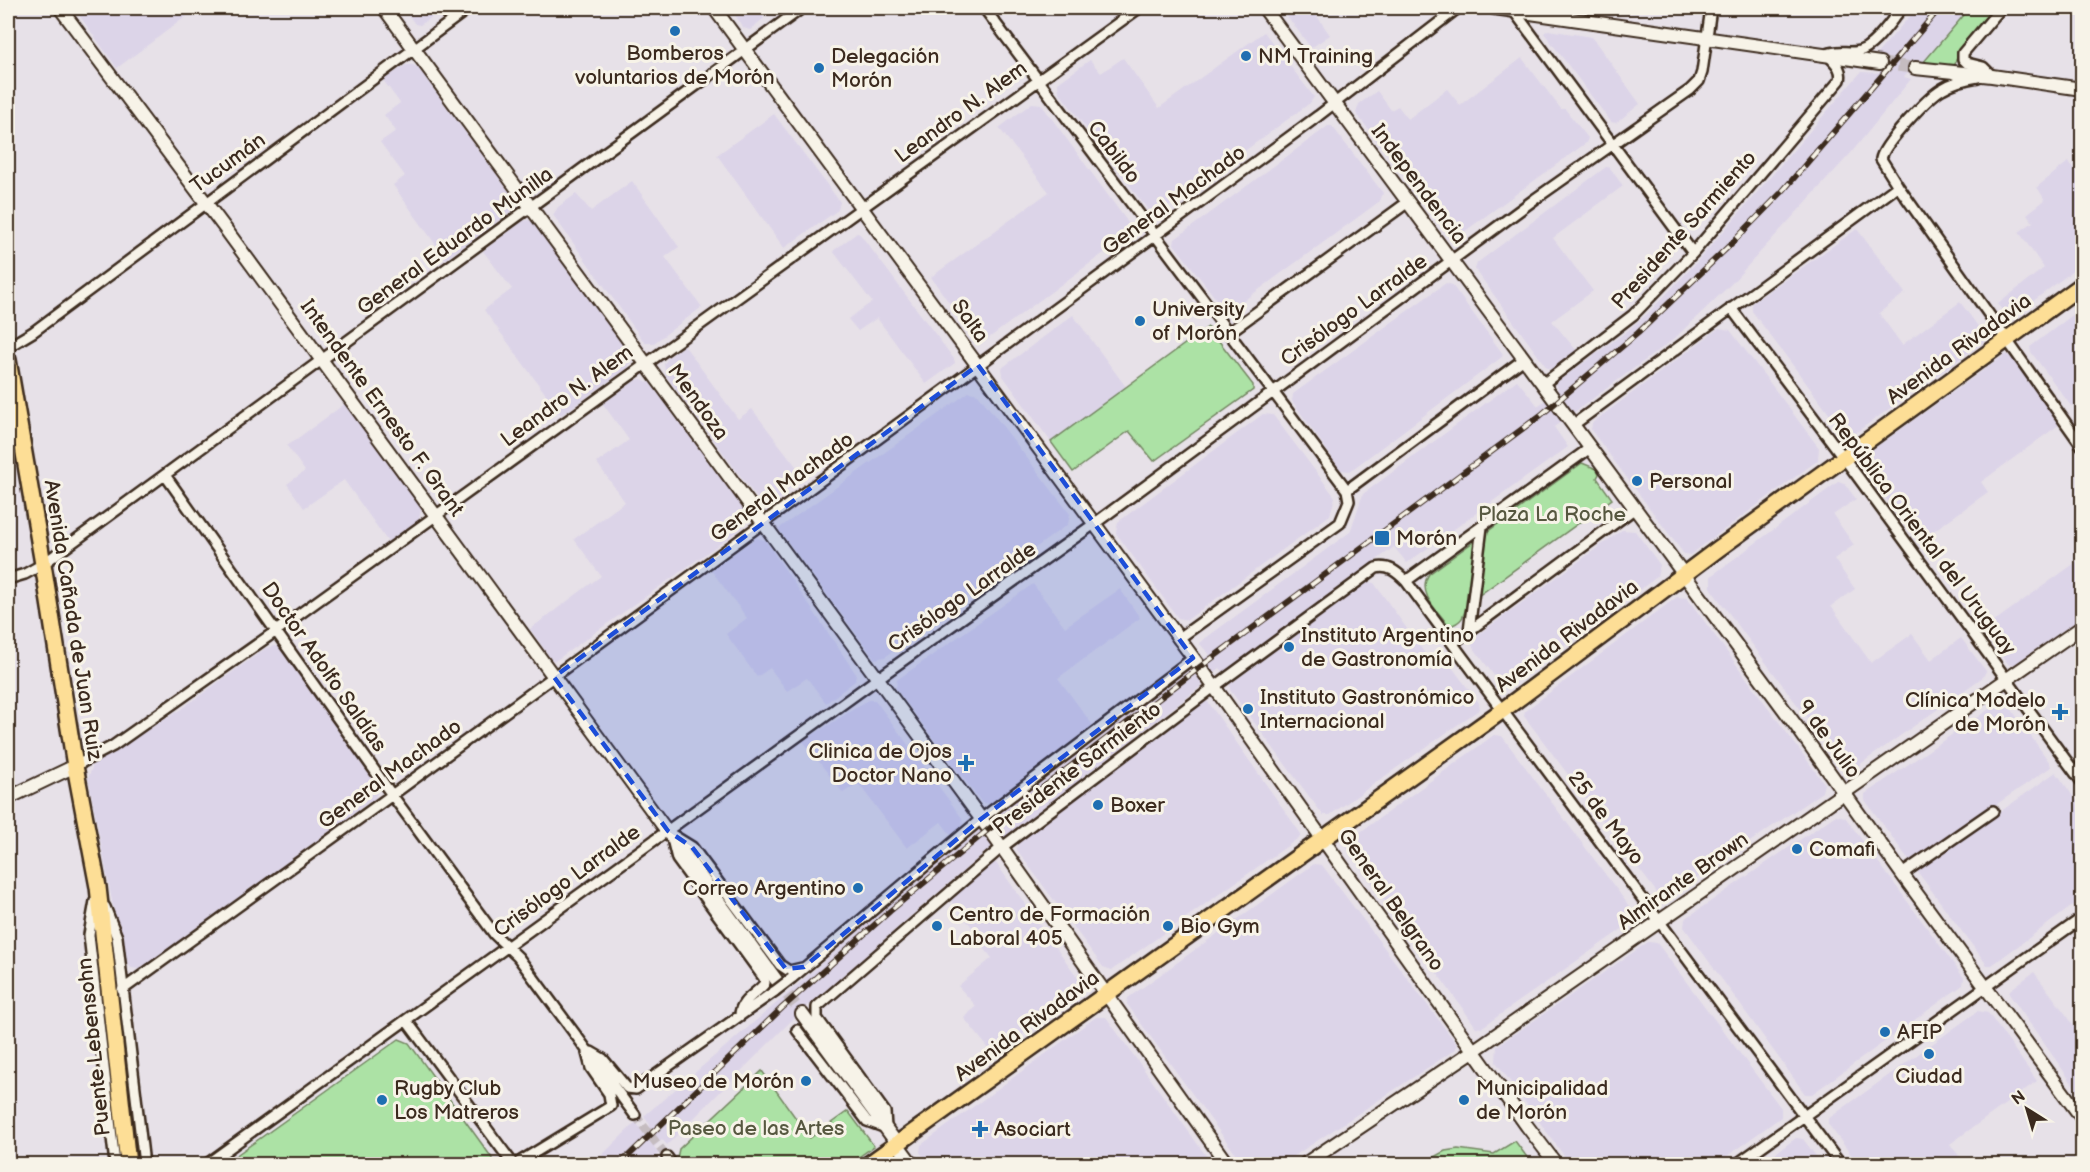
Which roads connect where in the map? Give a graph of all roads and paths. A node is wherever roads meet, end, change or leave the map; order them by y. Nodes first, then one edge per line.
1 (60, 8) edge
2 (384, 8) edge
3 (469, 8) edge
4 (714, 8) edge
5 (802, 8) edge
6 (984, 8) edge
7 (1139, 8) edge
8 (1264, 8) edge
9 (1458, 8) edge
10 (1494, 8) edge
11 (1711, 8) edge
12 (1902, 8) edge
13 (2001, 8) edge
14 (1514, 11) junction
15 (1707, 38) junction
16 (414, 48) junction
17 (744, 50) junction
18 (1827, 54) junction
19 (1880, 63) tunnel mouth
20 (1915, 68) tunnel mouth
21 (1992, 75) junction
22 (1038, 80) junction
23 (2082, 89) edge
24 (1335, 103) junction
25 (1613, 144) junction
26 (1898, 186) junction
27 (206, 202) junction
28 (1408, 202) junction
29 (532, 206) junction
30 (862, 208) junction
31 (1155, 236) junction
32 (1693, 253) junction
33 (1452, 261) junction
34 (2082, 285) edge
35 (1731, 308) junction
36 (1228, 333) junction
37 (2007, 340) junction
38 (8, 347) edge
39 (1524, 359) junction
40 (8, 360) edge
41 (323, 360) junction
42 (645, 363) junction
43 (978, 365) junction
44 (1543, 384) junction
45 (1273, 393) junction
46 (1573, 425) junction
47 (2082, 446) edge
48 (1590, 448) junction
49 (1844, 458) junction
50 (165, 475) junction
51 (1347, 490) junction
52 (1634, 509) junction
53 (437, 515) junction
54 (763, 523) junction
55 (1094, 524) junction
56 (1482, 526) junction
57 (43, 564) junction
58 (1376, 568) joint
59 (1684, 574) junction
60 (8, 579) edge
61 (1406, 581) junction
62 (2082, 627) edge
63 (276, 631) junction
64 (1469, 631) junction
65 (1179, 639) junction
66 (1453, 643) junction
67 (1193, 658) junction
68 (554, 677) junction
69 (877, 679) junction
70 (2007, 679) junction
71 (1214, 687) junction
72 (1503, 710) junction
73 (75, 766) junction
74 (2082, 782) edge
75 (1845, 793) junction
76 (392, 795) junction
77 (8, 798) edge
78 (1993, 811) dead end
79 (981, 819) junction
80 (669, 832) junction
81 (1324, 839) junction
82 (1001, 848) junction
83 (1902, 874) junction
84 (98, 887) junction
85 (2082, 918) edge
86 (1660, 921) junction
87 (103, 926) joint
88 (506, 947) junction
89 (804, 967) junction
90 (776, 986) junction
91 (1986, 987) junction
92 (122, 990) junction
93 (1107, 995) junction
94 (802, 1014) tunnel mouth
95 (740, 1015) junction
96 (406, 1020) junction
97 (797, 1030) dead end
98 (586, 1049) junction
99 (1473, 1051) junction
100 (632, 1090) joint
101 (635, 1115) tunnel mouth
102 (1804, 1117) junction
103 (2082, 1118) edge
104 (886, 1128) junction
105 (897, 1144) junction
106 (115, 1164) edge
107 (128, 1164) edge
108 (144, 1164) edge
109 (207, 1164) edge
110 (514, 1164) edge
111 (869, 1164) edge
112 (912, 1164) edge
113 (1227, 1164) edge
114 (1305, 1164) edge
115 (1556, 1164) edge
116 (1737, 1164) edge
117 (1840, 1164) edge

1 - 27 street, Intendente Ernesto F. Grant
2 - 16 street, Mendoza
3 - 16 street, Tucumán
4 - 17 street, Salta
5 - 17 street, General Eduardo Munilla
6 - 22 street, Cabildo
7 - 22 street, Leandro N. Alem
8 - 24 street, Independencia
9 - 24 street, General Machado
10 - 14 street
11 - 15 street, Crisólogo Larralde
12 - 18 street
13 - 21 street
14 - 15 street
14 - 25 street
15 - 18 street
15 - 25 street, Crisólogo Larralde
16 - 27 street, Tucumán
16 - 29 street, Mendoza
17 - 29 street, General Eduardo Munilla
17 - 30 street, Salta
18 - 19 street
18 - 32 street, Presidente Sarmiento
20 - 21 street
21 - 23 street
21 - 26 street
22 - 30 street, Leandro N. Alem
22 - 31 street, Cabildo
24 - 28 street, Independencia
24 - 31 street, General Machado
25 - 32 street
25 - 33 street, Crisólogo Larralde
26 - 35 street
26 - 37 street
27 - 38 street, Tucumán
27 - 41 street, Intendente Ernesto F. Grant
28 - 33 street, Independencia
28 - 36 street
29 - 41 street, General Eduardo Munilla
29 - 42 street, Mendoza
30 - 42 street, Leandro N. Alem
30 - 43 street, Salta
31 - 36 street, Cabildo
31 - 43 street, General Machado
32 - 44 street, Presidente Sarmiento
33 - 39 street, Independencia
33 - 45 street, Crisólogo Larralde
34 - 37 main road, Avenida Rivadavia
35 - 46 street
35 - 49 street, República Oriental del Uruguay
36 - 45 street, Cabildo
37 - 47 street
37 - 49 main road, Avenida Rivadavia
39 - 44 street, Independencia
39 - 51 street
40 - 57 main road, Avenida Cañada de Juan Ruiz
41 - 50 street, General Eduardo Munilla
41 - 53 street, Intendente Ernesto F. Grant
42 - 53 street, Leandro N. Alem
42 - 54 street, Mendoza
43 - 54 street, General Machado
43 - 55 street, Salta
44 - 46 street, 9 de Julio
45 - 51 street, Cabildo
45 - 55 street, Crisólogo Larralde
46 - 48 street, 9 de Julio
48 - 52 street, 9 de Julio
48 - 56 street
49 - 59 main road, Avenida Rivadavia
49 - 70 street, República Oriental del Uruguay
50 - 57 street, General Eduardo Munilla
50 - 63 street, Doctor Adolfo Saldías
51 - 65 street
52 - 59 street, 9 de Julio
52 - 64 street
53 - 63 street, Leandro N. Alem
53 - 68 street, Intendente Ernesto F. Grant
54 - 68 street, General Machado
54 - 69 street, Mendoza
55 - 65 street, Salta
55 - 69 street, Crisólogo Larralde
56 - 61 street
56 - 64 street
57 - 60 street, General Eduardo Munilla
57 - 73 main road, Avenida Cañada de Juan Ruiz
58 - 61 street, 25 de Mayo
58 - 71 street, Presidente Sarmiento
59 - 72 main road, Avenida Rivadavia
59 - 75 street, 9 de Julio
61 - 66 street, 25 de Mayo
62 - 70 street, Almirante Brown
63 - 73 street, Leandro N. Alem
63 - 76 street, Doctor Adolfo Saldías
64 - 66 street
65 - 67 street, Salta
66 - 72 street, 25 de Mayo
67 - 71 street, General Belgrano
67 - 79 street, Presidente Sarmiento
68 - 76 street, General Machado
68 - 80 street, Intendente Ernesto F. Grant
69 - 79 street, Mendoza
69 - 80 street, Crisólogo Larralde
70 - 74 street, República Oriental del Uruguay
70 - 75 street, Almirante Brown
71 - 81 street, General Belgrano
71 - 82 street, Presidente Sarmiento
72 - 81 main road, Avenida Rivadavia
72 - 86 street, 25 de Mayo
73 - 77 street, Leandro N. Alem
73 - 84 main road, Avenida Cañada de Juan Ruiz
75 - 83 street, 9 de Julio
75 - 86 street, Almirante Brown
76 - 88 street, Doctor Adolfo Saldías
76 - 92 street, General Machado
78 - 83 street
79 - 82 street, Mendoza
79 - 89 street, Presidente Sarmiento
80 - 88 street, Crisólogo Larralde
80 - 89 street, Intendente Ernesto F. Grant
80 - 90 street, Intendente Ernesto F. Grant
80 - 95 street, Intendente Ernesto F. Grant
81 - 93 main road, Avenida Rivadavia
81 - 99 street, General Belgrano
82 - 93 street, Mendoza
82 - 104 street, Presidente Sarmiento
83 - 91 street, 9 de Julio
84 - 87 main road, Avenida Cañada de Juan Ruiz
84 - 92 street, Avenida Cañada de Juan Ruiz
84 - 106 street, Avenida Cañada de Juan Ruiz
85 - 91 street
86 - 99 street, Almirante Brown
86 - 102 street, 25 de Mayo
87 - 107 main road, Puente Lebensohn
88 - 96 street, Crisólogo Larralde
88 - 98 street, Doctor Adolfo Saldías
89 - 90 street, Presidente Sarmiento, bridge
90 - 95 street, Presidente Sarmiento
91 - 102 street
91 - 103 street, 9 de Julio
92 - 108 street, Avenida Cañada de Juan Ruiz
93 - 105 main road, Avenida Rivadavia
93 - 113 street, Mendoza
94 - 104 street
95 - 100 street, Presidente Sarmiento
96 - 109 street, Crisólogo Larralde
96 - 110 street
97 - 104 street
98 - 100 street, Doctor Adolfo Saldías
98 - 101 street
98 - 110 street, Doctor Adolfo Saldías
99 - 114 street, Almirante Brown
99 - 115 street, General Belgrano
102 - 116 street
102 - 117 street, 25 de Mayo
104 - 105 street
105 - 111 main road, Avenida Rivadavia
105 - 112 street

